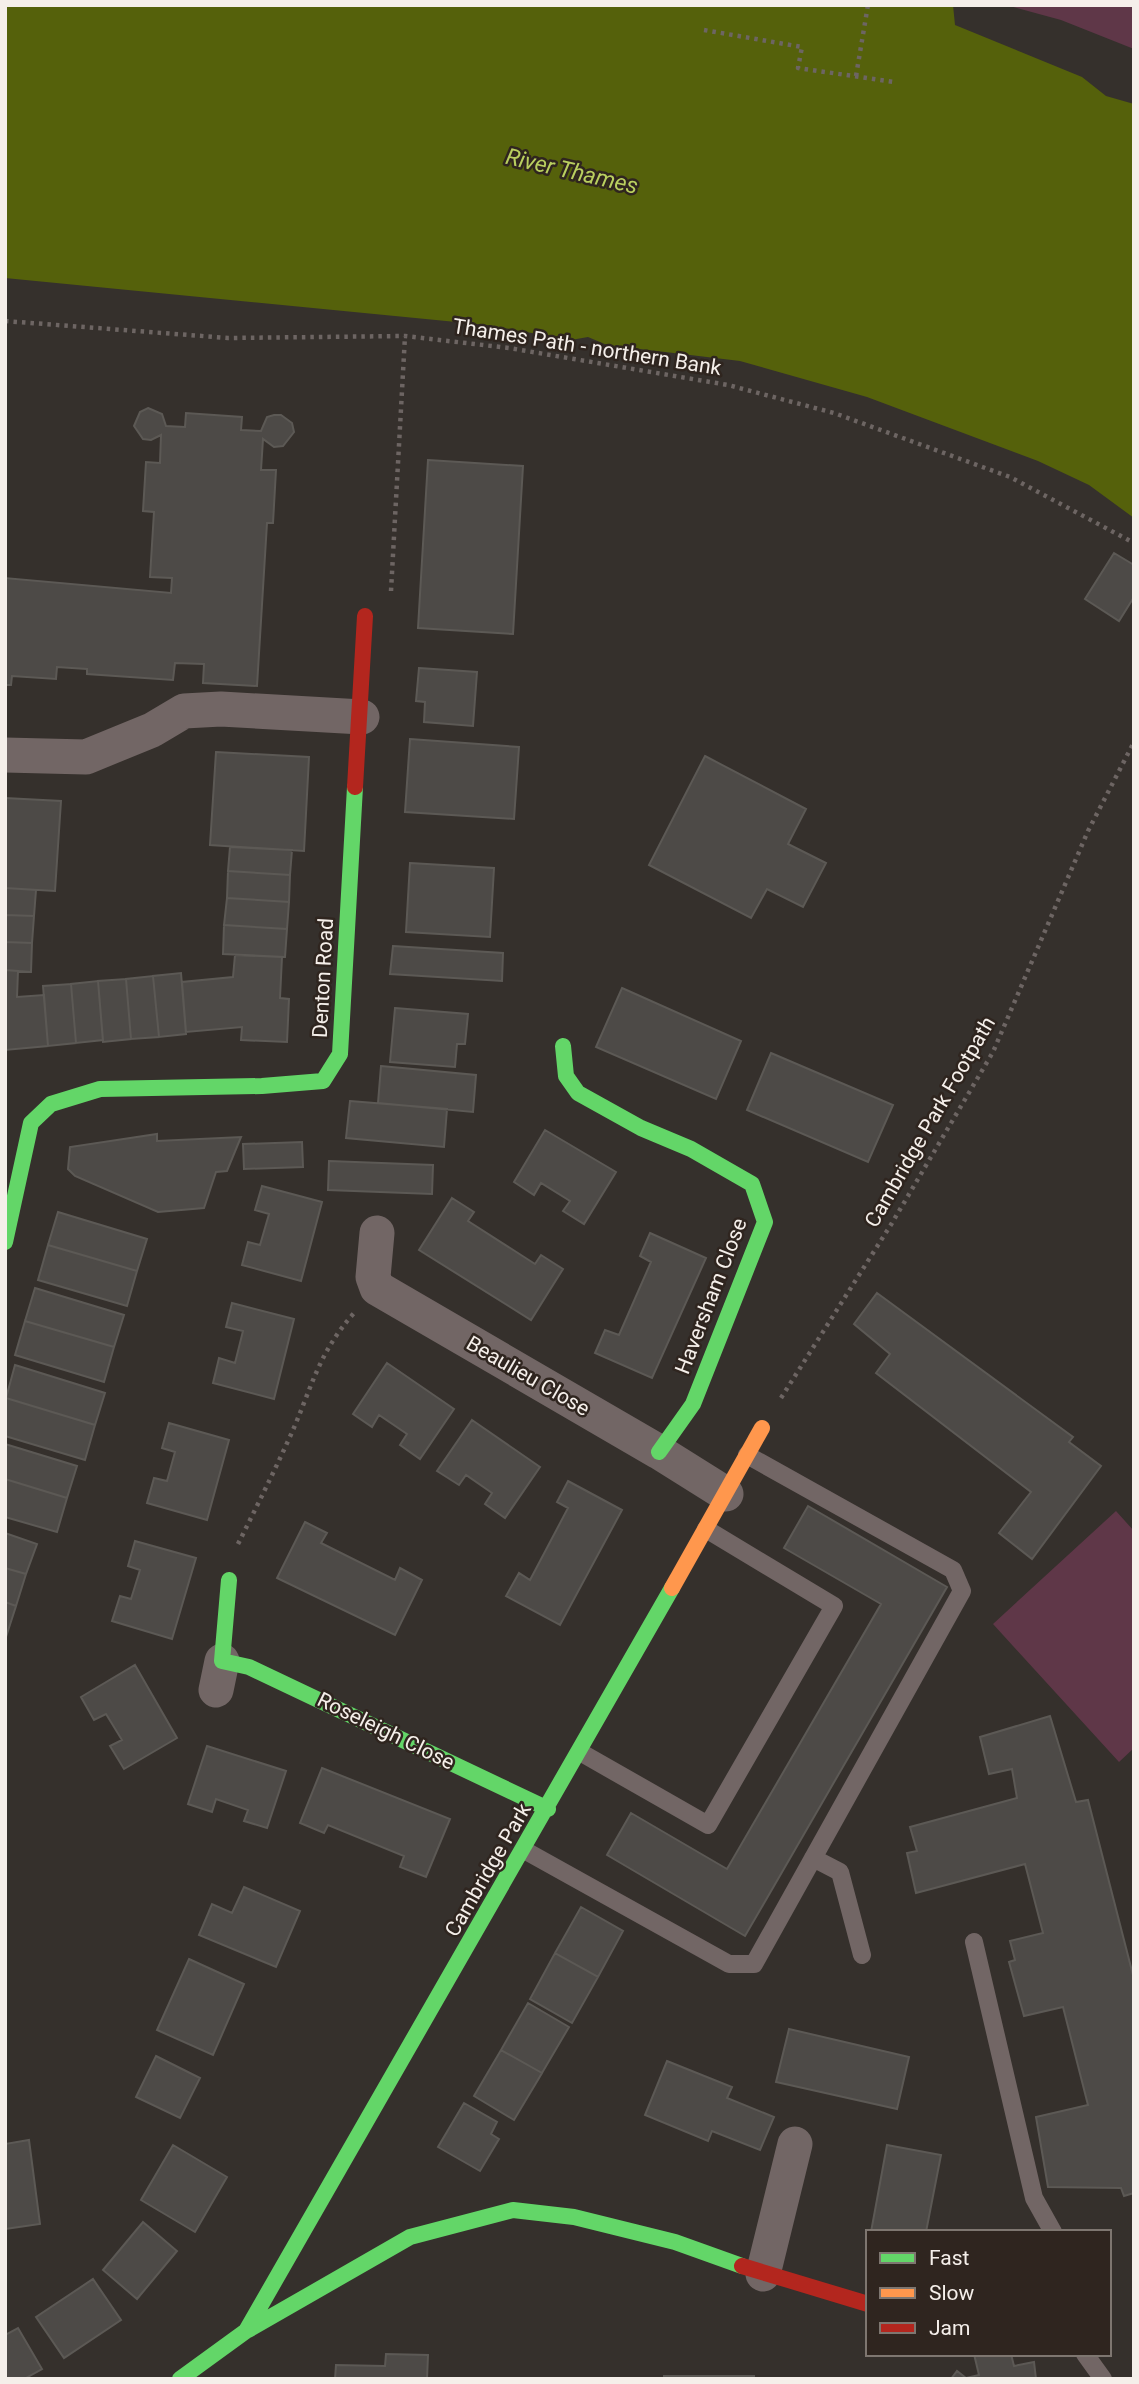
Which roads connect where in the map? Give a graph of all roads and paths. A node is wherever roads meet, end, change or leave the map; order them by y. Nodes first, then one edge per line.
1 (868, 5) edge
2 (704, 30) dead end
3 (856, 76) junction
4 (894, 82) dead end
5 (5, 321) edge
6 (405, 336) junction
7 (1134, 544) edge
8 (365, 616) joint
9 (362, 717) junction
10 (1134, 742) edge
11 (5, 755) edge
12 (563, 1046) dead end
13 (15, 1153) edge
14 (377, 1233) dead end
15 (5, 1242) edge
16 (377, 1289) junction
17 (762, 1428) joint
18 (659, 1452) junction
19 (747, 1455) junction
20 (726, 1494) junction
21 (706, 1530) junction
22 (229, 1580) joint
23 (580, 1752) junction
24 (548, 1809) junction
25 (524, 1850) junction
26 (813, 1858) junction
27 (974, 1942) dead end
28 (862, 1955) dead end
29 (795, 2144) dead end
30 (1052, 2230) edge
31 (763, 2274) junction
32 (866, 2303) edge
33 (246, 2331) junction
34 (1087, 2356) edge
35 (180, 2379) edge
36 (1103, 2379) edge

1 - 3 path
2 - 3 path
3 - 4 path
5 - 6 path, Thames Path - northern Bank
6 - 7 path, Thames Path - northern Bank
6 - 8 path
8 - 9 street, Denton Road
9 - 11 street
9 - 13 street, Denton Road
10 - 17 path, Cambridge Park Footpath
12 - 18 street, Haversham Close
13 - 15 street, Denton Road
14 - 16 street
16 - 18 street, Beaulieu Close
16 - 22 path
17 - 19 street, Cambridge Park
18 - 20 street, Beaulieu Close
19 - 20 street, Cambridge Park
19 - 26 lane
20 - 21 street, Cambridge Park
21 - 23 street, Cambridge Park
21 - 23 lane
22 - 24 street, Roseleigh Close
23 - 24 street, Cambridge Park
24 - 25 street, Cambridge Park
25 - 26 lane
25 - 33 street, Cambridge Park
26 - 28 lane
27 - 30 lane
29 - 31 street
31 - 32 street, Cambridge Park
31 - 33 street, Cambridge Park
33 - 35 street, Cambridge Park
34 - 36 lane

